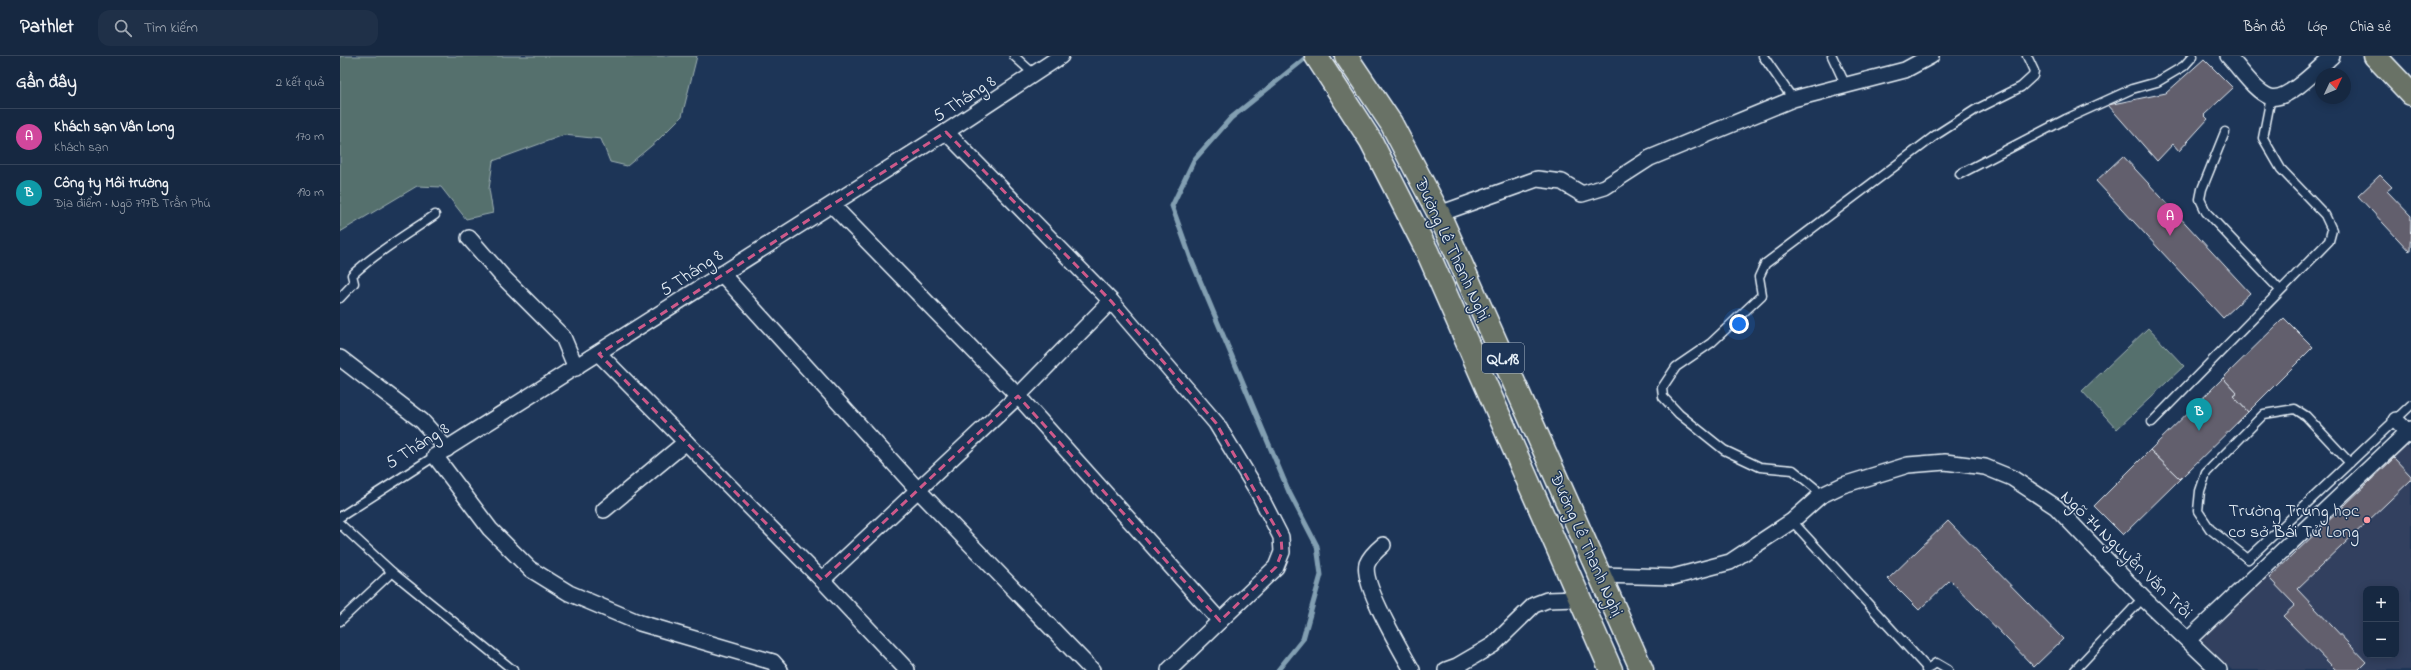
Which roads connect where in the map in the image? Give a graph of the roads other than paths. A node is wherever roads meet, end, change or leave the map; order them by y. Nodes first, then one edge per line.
1 (1014, 56) edge
2 (1061, 56) edge
3 (1346, 56) edge
4 (1763, 56) edge
5 (1832, 56) edge
6 (1931, 56) edge
7 (2027, 56) edge
8 (2193, 56) edge
9 (2228, 56) edge
10 (2332, 56) edge
11 (2375, 56) edge
12 (1320, 61) edge
13 (1035, 75) junction
14 (1846, 86) junction
15 (2411, 94) edge
16 (2271, 97) junction
17 (1793, 99) junction
18 (946, 132) junction
19 (2225, 132) dead end
20 (1960, 174) dead end
21 (832, 205) junction
22 (1439, 214) junction
23 (435, 215) dead end
24 (469, 238) dead end
25 (722, 274) junction
26 (2280, 290) junction
27 (340, 298) edge
28 (1110, 301) junction
29 (599, 354) junction
30 (340, 358) edge
31 (576, 368) junction
32 (1508, 369) junction
33 (1482, 380) junction
34 (1018, 396) junction
35 (2411, 405) edge
36 (2396, 420) junction
37 (2152, 422) dead end
38 (2410, 432) edge
39 (686, 442) junction
40 (441, 452) junction
41 (2350, 463) junction
42 (918, 490) junction
43 (1820, 496) junction
44 (604, 510) dead end
45 (340, 518) edge
46 (1792, 521) junction
47 (340, 524) edge
48 (1383, 545) dead end
49 (392, 572) junction
50 (1601, 576) junction
51 (822, 580) junction
52 (2143, 598) junction
53 (1580, 600) junction
54 (1220, 621) junction
55 (340, 622) edge
56 (2188, 640) junction
57 (1926, 669) edge
58 (513, 670) edge
59 (780, 670) edge
60 (908, 670) edge
61 (1092, 670) edge
62 (1169, 670) edge
63 (1412, 670) edge
64 (1446, 670) edge
65 (1611, 670) edge
66 (1642, 670) edge
67 (1948, 670) edge
68 (2075, 670) edge
69 (2219, 670) edge

1 - 13 lane
2 - 13 street, 5 Tháng 8
3 - 22 main road, Đường Lê Thanh Nghị / QL.18
4 - 17 lane
5 - 14 lane
6 - 14 street
7 - 43 lane
8 - 20 lane
9 - 16 street
10 - 16 street
11 - 15 main road
12 - 33 main road, Đường Lê Thanh Nghị / QL.18
13 - 18 street, 5 Tháng 8
14 - 17 street
16 - 26 lane
17 - 22 street
18 - 21 street, 5 Tháng 8
18 - 28 street
19 - 26 lane
21 - 25 street, 5 Tháng 8
21 - 34 street
22 - 32 main road, Đường Lê Thanh Nghị / QL.18
23 - 27 lane
24 - 31 street
25 - 29 street, 5 Tháng 8
25 - 42 street
26 - 37 lane
28 - 34 street
28 - 54 street
29 - 31 street, 5 Tháng 8
29 - 39 street
30 - 40 street
31 - 40 street, 5 Tháng 8
32 - 33 main road
32 - 50 main road, Đường Lê Thanh Nghị / QL.18
33 - 53 main road, Đường Lê Thanh Nghị / QL.18
34 - 42 street
34 - 54 street
35 - 36 lane
36 - 38 street
36 - 41 lane
38 - 56 street
39 - 44 street
39 - 51 street
40 - 45 lane, 5 Tháng 8
40 - 59 street
41 - 41 lane
42 - 51 street
42 - 61 street
43 - 46 street, Ngõ 74 Nguyễn Văn Trỗi
43 - 52 street, Ngõ 74 Nguyễn Văn Trỗi
46 - 50 street, Ngõ 74 Nguyễn Văn Trỗi
46 - 57 lane
47 - 49 lane
48 - 63 street
49 - 55 lane
49 - 58 lane
50 - 66 main road, Đường Lê Thanh Nghị / QL.18
51 - 60 street
52 - 56 street, Ngõ 74 Nguyễn Văn Trỗi
52 - 68 lane
53 - 64 street
53 - 65 main road, Đường Lê Thanh Nghị / QL.18
54 - 62 street
56 - 69 street, Ngõ 74 Nguyễn Văn Trỗi
57 - 67 lane

